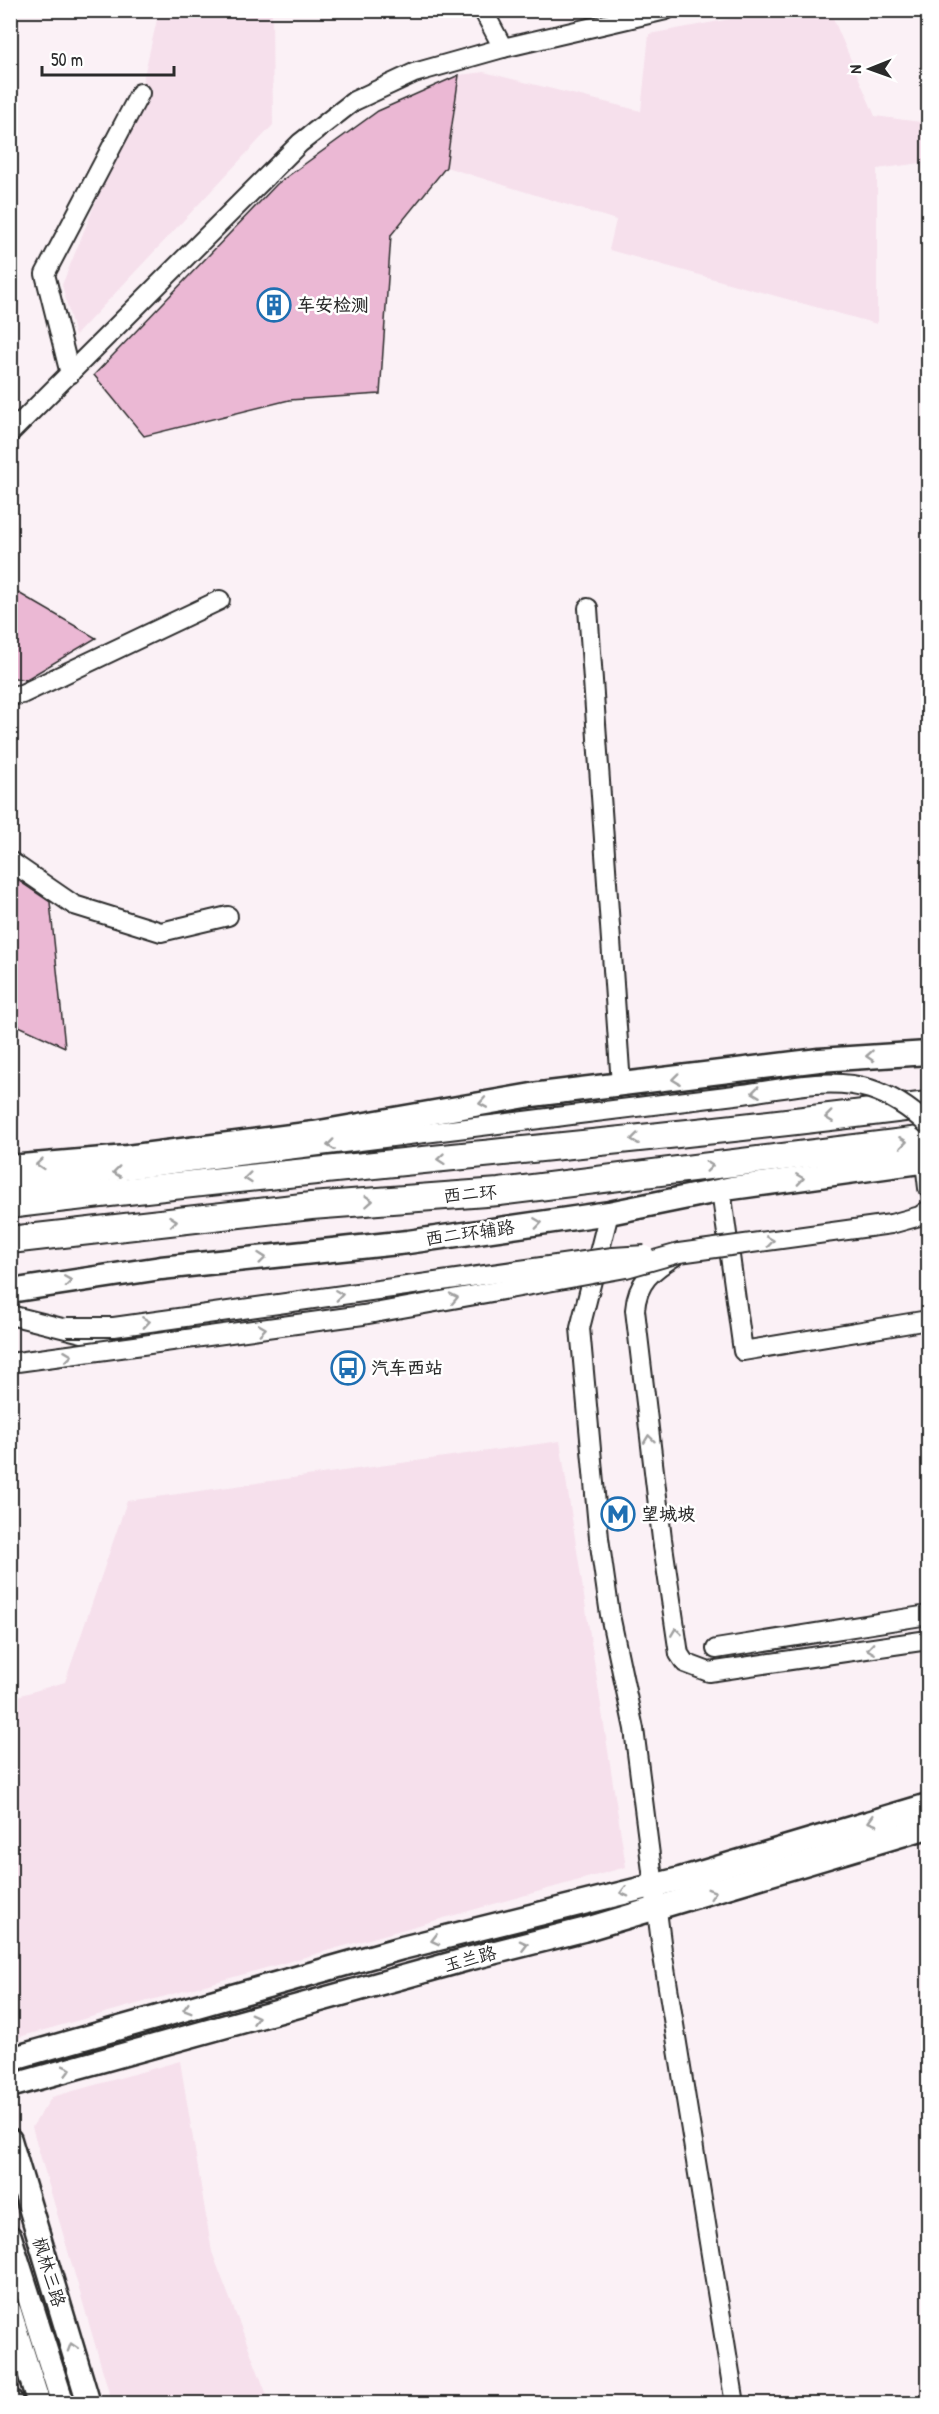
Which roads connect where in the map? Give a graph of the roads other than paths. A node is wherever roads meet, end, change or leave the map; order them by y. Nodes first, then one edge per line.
1 (483, 10) edge
2 (666, 10) edge
3 (503, 48) junction
4 (140, 93) dead end
5 (70, 374) junction
6 (10, 433) edge
7 (220, 600) dead end
8 (588, 608) dead end
9 (10, 696) edge
10 (10, 861) edge
11 (228, 916) dead end
12 (928, 1053) edge
13 (621, 1085) junction
14 (928, 1105) edge
15 (928, 1125) edge
16 (927, 1154) edge
17 (10, 1167) edge
18 (10, 1184) edge
19 (928, 1188) edge
20 (721, 1190) junction
21 (10, 1204) edge
22 (928, 1210) edge
23 (609, 1213) junction
24 (928, 1223) edge
25 (891, 1224) junction
26 (10, 1240) edge
27 (679, 1253) junction
28 (10, 1291) edge
29 (10, 1315) edge
30 (928, 1320) edge
31 (67, 1327) junction
32 (136, 1347) junction
33 (10, 1363) edge
34 (928, 1615) edge
35 (928, 1640) edge
36 (716, 1649) dead end
37 (928, 1805) edge
38 (928, 1827) edge
39 (654, 1885) junction
40 (657, 1909) junction
41 (10, 2059) edge
42 (10, 2086) edge
43 (10, 2140) edge
44 (10, 2236) edge
45 (10, 2312) edge
46 (39, 2403) edge
47 (63, 2403) edge
48 (89, 2403) edge
49 (735, 2403) edge

1 - 3 street
2 - 3 street
3 - 5 street
4 - 5 street
5 - 6 street
7 - 9 street
8 - 13 street
10 - 11 street
12 -> 13 main road
13 -> 17 main road
14 -> 21 highway, 西二环
15 -> 18 street, bridge
16 - 19 street
20 -> 16 main road, 西二环辅路
26 -> 16 highway, 西二环
20 - 23 main road, 西二环辅路
20 - 30 street
22 - 25 street, bridge
28 -> 23 main road, 西二环辅路
23 - 39 street
24 - 25 street, bridge
27 -> 25 street, bridge
31 -> 27 street, bridge
32 -> 27 street, bridge
35 -> 27 street
29 - 31 street
31 - 32 street, bridge
33 -> 32 street, bridge
34 - 36 street
37 -> 39 main road, 玉兰路
40 -> 38 main road, 玉兰路
39 - 40 street
39 -> 41 main road, 玉兰路
42 -> 40 main road, 玉兰路
40 - 49 street
48 -> 43 main road, 枫林三路
44 - 47 main road
45 - 46 main road

